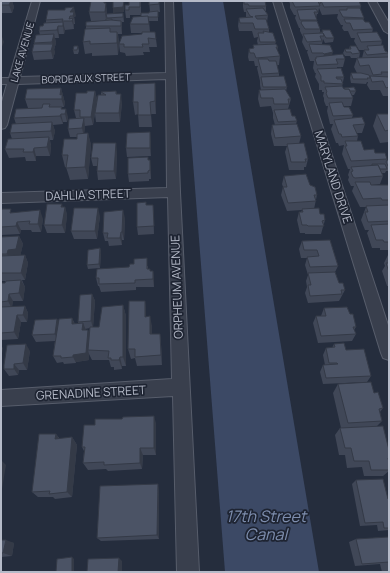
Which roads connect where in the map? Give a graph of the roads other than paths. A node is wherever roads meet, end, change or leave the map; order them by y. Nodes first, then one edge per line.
1 (36, 1) edge
2 (169, 1) edge
3 (277, 1) edge
4 (372, 1) edge
5 (389, 31) edge
6 (170, 76) junction
7 (1, 80) edge
8 (14, 80) junction
9 (1, 125) edge
10 (174, 192) junction
11 (1, 198) edge
12 (389, 353) edge
13 (181, 387) junction
14 (1, 398) edge
15 (188, 572) edge

1 - 8 street, LAKE AVENUE
2 - 6 street, ORPHEUM AVENUE
3 - 12 street, MARYLAND DRIVE
4 - 5 street
6 - 8 street, BORDEAUX STREET
6 - 10 street, ORPHEUM AVENUE
7 - 8 street, BORDEAUX STREET
8 - 9 street, LAKE AVENUE
10 - 11 street, DAHLIA STREET
10 - 13 street, ORPHEUM AVENUE
13 - 14 street, GRENADINE STREET
13 - 15 street, ORPHEUM AVENUE

